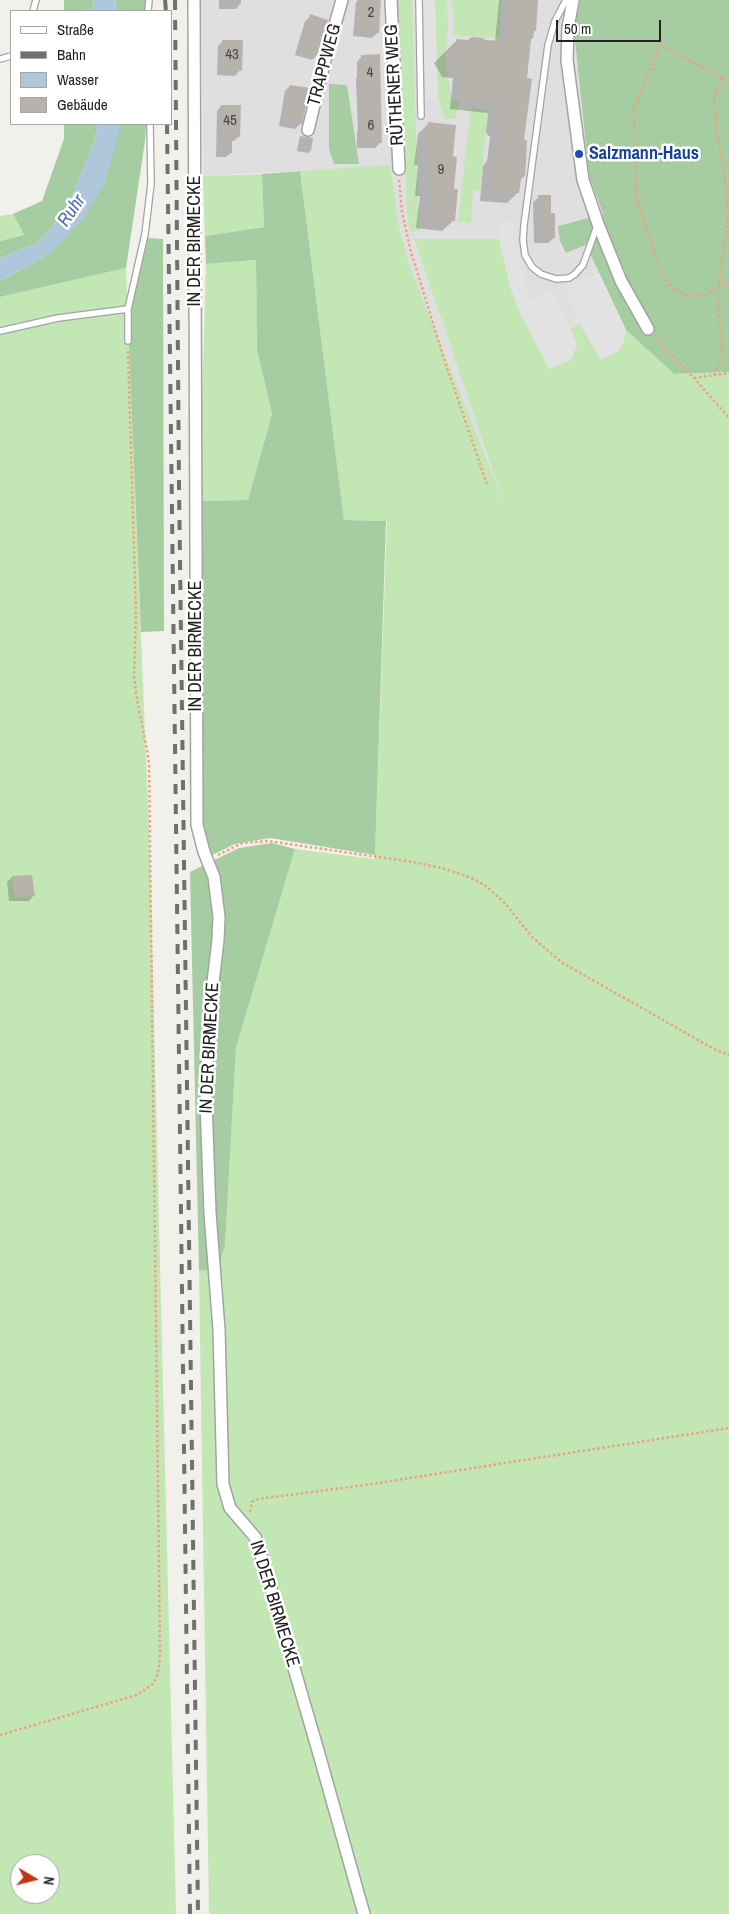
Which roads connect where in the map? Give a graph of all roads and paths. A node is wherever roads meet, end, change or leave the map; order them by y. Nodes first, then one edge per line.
1 (194, 0) edge
2 (342, 0) edge
3 (391, 0) edge
4 (419, 0) edge
5 (566, 0) edge
6 (573, 0) edge
7 (722, 77) junction
8 (729, 82) edge
9 (421, 116) dead end
10 (150, 125) edge
11 (308, 130) dead end
12 (399, 169) joint
13 (598, 224) junction
14 (729, 284) edge
15 (719, 286) junction
16 (128, 309) junction
17 (648, 329) joint
18 (0, 332) edge
19 (128, 341) joint
20 (729, 373) edge
21 (714, 375) junction
22 (694, 378) junction
23 (729, 418) edge
24 (488, 487) dead end
25 (209, 861) junction
26 (729, 1055) edge
27 (729, 1428) edge
28 (250, 1530) junction
29 (0, 1735) edge
30 (364, 1914) edge

1 - 25 street, IN DER BIRMECKE
2 - 11 street, TRAPPWEG
3 - 12 street, RÜTHENER WEG
4 - 9 lane
5 - 13 lane
6 - 13 street
7 - 8 path
7 - 15 path
7 - 15 path
10 - 16 lane
12 - 24 path
13 - 17 street
14 - 15 path
15 - 21 path
16 - 18 lane
16 - 19 lane
17 - 22 path
19 - 29 path
20 - 21 path
21 - 22 path
22 - 23 path
25 - 26 path
25 - 28 street, IN DER BIRMECKE
27 - 28 path
28 - 30 street, IN DER BIRMECKE

